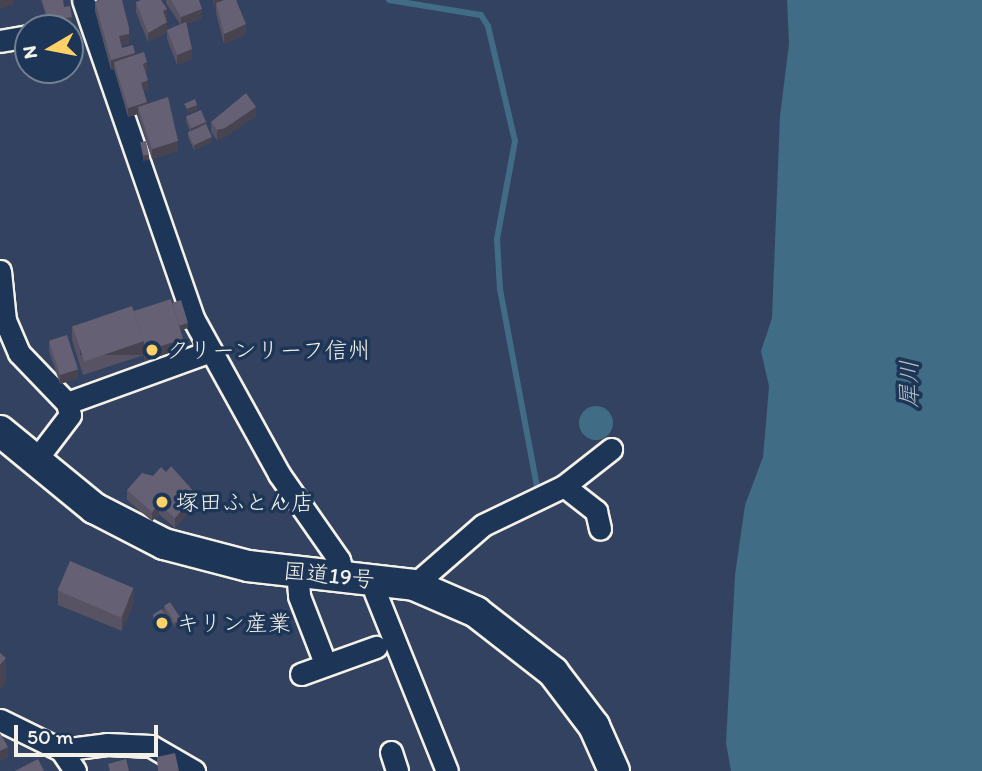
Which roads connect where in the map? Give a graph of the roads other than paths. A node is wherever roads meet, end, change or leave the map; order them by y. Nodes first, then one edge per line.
1 (84, 37) edge
2 (0, 271) edge
3 (211, 352) junction
4 (67, 403) junction
5 (0, 431) edge
6 (611, 449) dead end
7 (35, 461) junction
8 (564, 486) junction
9 (600, 529) dead end
10 (297, 571) junction
11 (344, 576) junction
12 (414, 585) junction
13 (375, 592) dead end
14 (376, 647) dead end
15 (325, 663) junction
16 (301, 674) dead end
17 (0, 720) edge
18 (61, 750) junction
19 (75, 771) edge
20 (194, 771) edge
21 (447, 771) edge
22 (614, 771) edge

1 - 3 street
2 - 4 street
3 - 4 street
3 - 11 street
4 - 7 street
5 - 7 highway, 国道19号
6 - 8 street
7 - 10 highway, 国道19号
8 - 9 street
8 - 12 street
10 - 11 highway, 国道19号
10 - 15 street
11 - 12 highway, 国道19号
12 - 22 highway, 国道19号
13 - 21 street
14 - 15 street
15 - 16 street
17 - 18 street
18 - 19 street
18 - 20 street

